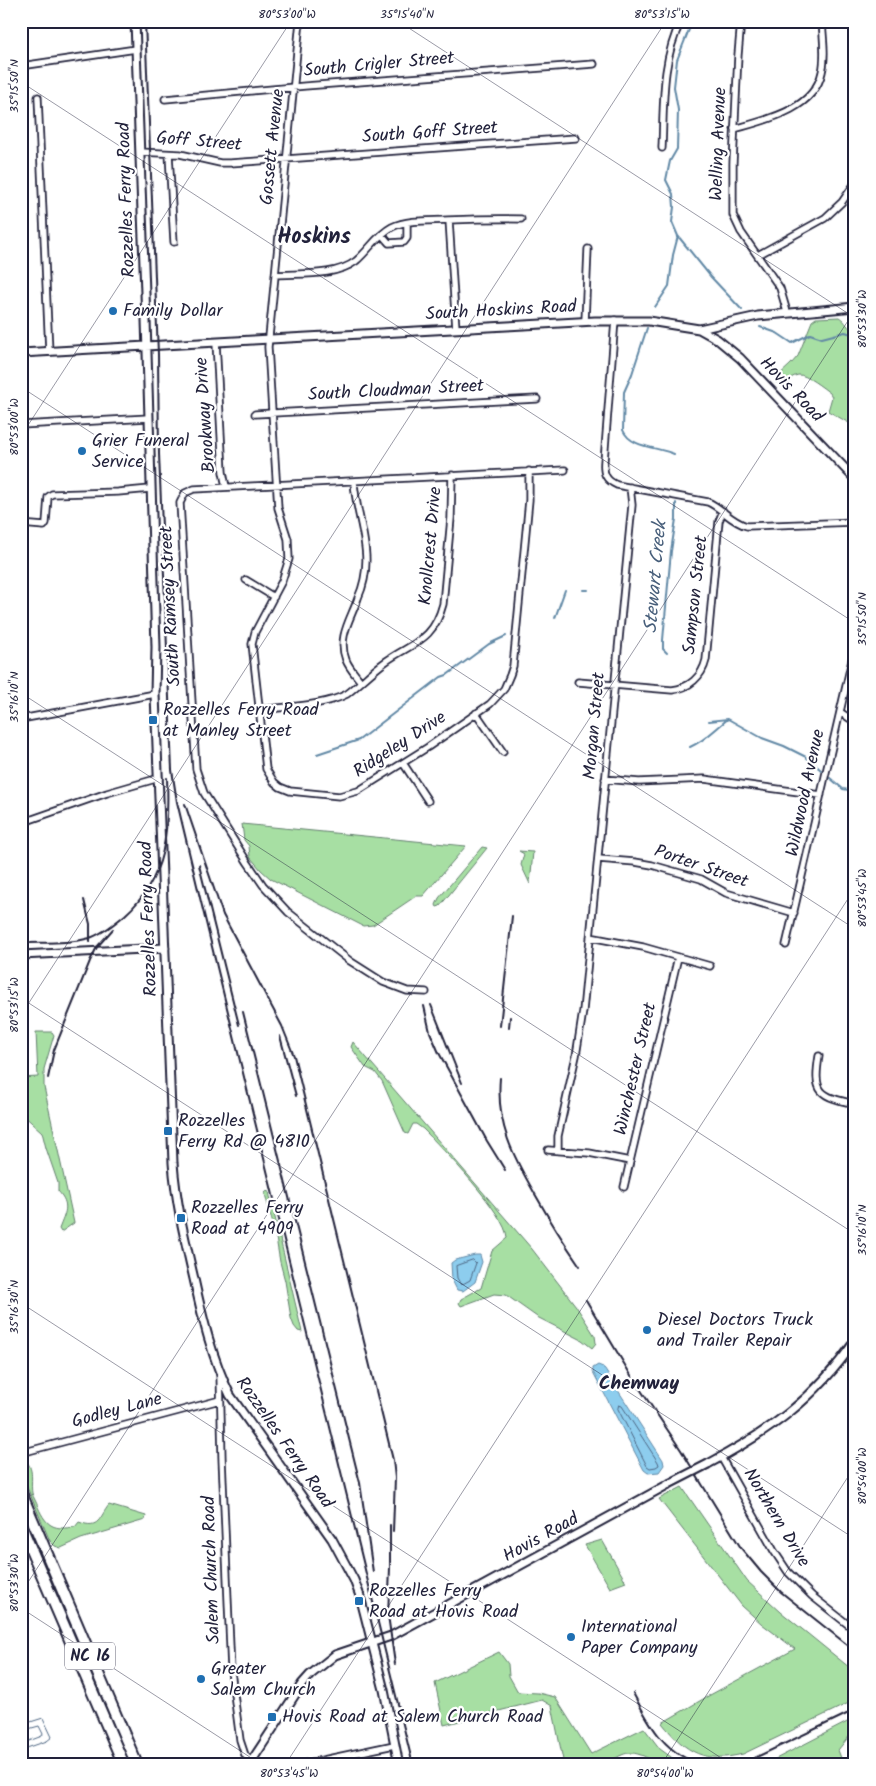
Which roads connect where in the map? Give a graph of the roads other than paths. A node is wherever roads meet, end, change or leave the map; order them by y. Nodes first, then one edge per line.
1 (135, 21) edge
2 (300, 21) edge
3 (681, 21) edge
4 (717, 21) edge
5 (822, 21) edge
6 (741, 24) edge
7 (136, 49) junction
8 (594, 64) dead end
9 (21, 66) edge
10 (294, 88) junction
11 (38, 97) dead end
12 (165, 99) dead end
13 (734, 129) junction
14 (576, 138) dead end
15 (662, 148) dead end
16 (140, 152) junction
17 (169, 154) junction
18 (286, 159) junction
19 (855, 183) edge
20 (521, 219) dead end
21 (449, 220) junction
22 (407, 223) junction
23 (382, 235) junction
24 (174, 242) dead end
25 (588, 249) dead end
26 (758, 255) junction
27 (275, 275) junction
28 (855, 307) edge
29 (787, 312) junction
30 (615, 320) junction
31 (585, 321) junction
32 (456, 329) junction
33 (699, 329) junction
34 (268, 339) junction
35 (216, 342) junction
36 (147, 346) junction
37 (49, 352) junction
38 (21, 353) edge
39 (538, 399) dead end
40 (272, 413) junction
41 (255, 414) dead end
42 (149, 418) junction
43 (21, 425) edge
44 (565, 470) dead end
45 (529, 472) junction
46 (452, 475) junction
47 (855, 480) edge
48 (354, 481) junction
49 (276, 485) junction
50 (226, 487) junction
51 (630, 487) junction
52 (150, 489) junction
53 (722, 511) junction
54 (855, 522) edge
55 (21, 524) edge
56 (246, 580) dead end
57 (274, 597) junction
58 (855, 647) edge
59 (361, 682) junction
60 (578, 682) dead end
61 (614, 685) junction
62 (155, 694) junction
63 (258, 710) junction
64 (840, 712) junction
65 (476, 713) junction
66 (21, 719) edge
67 (855, 722) edge
68 (503, 752) dead end
69 (403, 763) junction
70 (159, 778) junction
71 (605, 779) junction
72 (821, 795) junction
73 (428, 801) dead end
74 (21, 823) edge
75 (598, 859) junction
76 (794, 912) junction
77 (590, 937) junction
78 (786, 945) dead end
79 (165, 948) junction
80 (21, 955) edge
81 (678, 957) junction
82 (710, 966) dead end
83 (424, 992) dead end
84 (820, 1056) dead end
85 (855, 1104) edge
86 (548, 1150) dead end
87 (558, 1150) junction
88 (630, 1161) junction
89 (624, 1187) dead end
90 (855, 1341) edge
91 (220, 1375) junction
92 (220, 1400) junction
93 (21, 1453) edge
94 (721, 1457) junction
95 (21, 1493) edge
96 (21, 1526) edge
97 (855, 1630) edge
98 (372, 1643) junction
99 (394, 1745) junction
100 (250, 1764) edge
101 (124, 1765) edge
102 (136, 1765) edge
103 (299, 1765) edge
104 (399, 1765) edge

1 - 7 street, Rozzelles Ferry Road
2 - 10 street, Gossett Avenue
3 - 15 street
4 - 6 street
5 - 13 street
6 - 13 street, Welling Avenue
7 - 9 street
7 - 16 street, Rozzelles Ferry Road
8 - 10 street, South Crigler Street
10 - 12 street, South Crigler Street
10 - 18 street, Gossett Avenue
11 - 37 street
13 - 26 street, Welling Avenue
14 - 18 street, South Goff Street
16 - 17 street, Goff Street
16 - 36 street, Rozzelles Ferry Road
17 - 18 street, Goff Street
17 - 24 street
18 - 27 street, Gossett Avenue
19 - 26 street
20 - 21 street
21 - 22 street
21 - 32 street
22 - 23 street
22 - 23 street
23 - 27 street
25 - 31 street
26 - 29 street, Welling Avenue
27 - 34 street, Gossett Avenue
28 - 29 street, South Hoskins Road
29 - 33 street, South Hoskins Road
30 - 31 street, South Hoskins Road
30 - 33 street, South Hoskins Road
30 - 51 street
31 - 32 street, South Hoskins Road
32 - 34 street, South Hoskins Road
33 - 47 street, Hovis Road
34 - 35 street, South Hoskins Road
34 - 40 street, Gossett Avenue
35 - 36 street, South Hoskins Road
35 - 50 street, Brookway Drive
36 - 37 street, South Hoskins Road
36 - 42 street, Rozzelles Ferry Road
37 - 38 street, South Hoskins Road
39 - 40 street, South Cloudman Street
40 - 41 street, South Cloudman Street
40 - 49 street, Gossett Avenue
42 - 43 street
42 - 52 street, Rozzelles Ferry Road
44 - 45 street, South Ramsey Street
45 - 46 street, South Ramsey Street
45 - 65 street, Ridgeley Drive
46 - 48 street, South Ramsey Street
46 - 59 street, Knollcrest Drive
48 - 49 street, South Ramsey Street
48 - 59 street
49 - 50 street, South Ramsey Street
49 - 57 street, Ridgeley Drive
50 - 83 street, South Ramsey Street
51 - 53 street
51 - 61 street, Morgan Street
52 - 55 street
52 - 62 street, Rozzelles Ferry Road
53 - 54 street
53 - 61 street, Sampson Street
56 - 57 street
57 - 63 street, Ridgeley Drive
58 - 64 street, Wildwood Avenue
59 - 63 street, Knollcrest Drive
60 - 61 street, Sampson Street
61 - 71 street, Morgan Street
62 - 66 street
62 - 70 street, Rozzelles Ferry Road
63 - 69 street, Ridgeley Drive
64 - 67 street
64 - 72 street, Wildwood Avenue
65 - 68 street
65 - 69 street, Ridgeley Drive
69 - 73 street
70 - 74 street
70 - 79 street, Rozzelles Ferry Road
71 - 72 street
71 - 75 street, Morgan Street
72 - 76 street, Wildwood Avenue
75 - 76 street, Porter Street
75 - 77 street, Morgan Street
76 - 78 street, Wildwood Avenue
77 - 81 street
77 - 87 street, Morgan Street
79 - 80 street
79 - 91 street, Rozzelles Ferry Road
81 - 82 street
81 - 88 street, Winchester Street
84 - 85 street
86 - 87 street
87 - 88 street
88 - 89 street, Winchester Street
90 - 94 street, Hovis Road
91 - 92 street, Salem Church Road
91 - 98 street, Rozzelles Ferry Road
92 - 93 street, Godley Lane
92 - 100 street, Salem Church Road
94 - 97 street, Northern Drive
94 - 98 street, Hovis Road, bridge
95 - 102 highway, NC 16
96 - 101 highway, NC 16
98 - 99 street, Rozzelles Ferry Road
98 - 100 street, Hovis Road
99 - 103 street
99 - 104 street, Rozzelles Ferry Road

